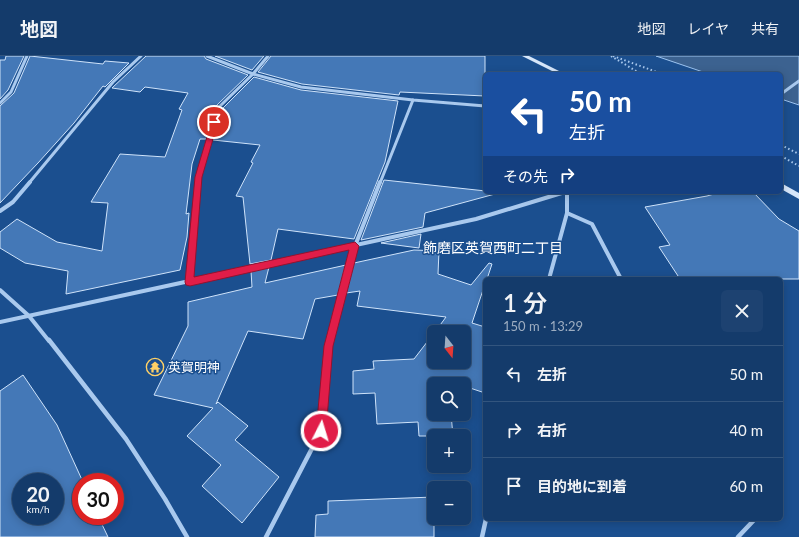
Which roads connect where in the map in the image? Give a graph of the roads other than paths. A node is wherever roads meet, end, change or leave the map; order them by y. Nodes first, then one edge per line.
1 (27, 56) edge
2 (141, 56) edge
3 (207, 56) edge
4 (268, 56) edge
5 (525, 56) edge
6 (558, 72) edge
7 (253, 74) junction
8 (799, 81) edge
9 (783, 93) edge
10 (413, 100) junction
11 (0, 104) edge
12 (483, 106) edge
13 (783, 187) edge
14 (559, 194) edge
15 (566, 194) edge
16 (799, 196) edge
17 (0, 211) edge
18 (567, 213) junction
19 (355, 246) junction
20 (550, 277) edge
21 (619, 277) edge
22 (190, 282) junction
23 (0, 290) edge
24 (29, 316) junction
25 (0, 322) edge
26 (486, 521) edge
27 (753, 521) edge
28 (187, 537) edge
29 (266, 537) edge
30 (482, 537) edge
31 (738, 537) edge

1 - 11 street
2 - 17 street
3 - 7 street
4 - 7 street
5 - 6 street
7 - 10 street
7 - 22 street
8 - 9 street
10 - 12 street
10 - 19 street
13 - 16 street
14 - 19 street
15 - 18 street
18 - 20 street
18 - 21 street
19 - 22 street
19 - 29 street
22 - 24 street
23 - 24 street
24 - 25 street
24 - 28 street
26 - 30 street
27 - 31 street

